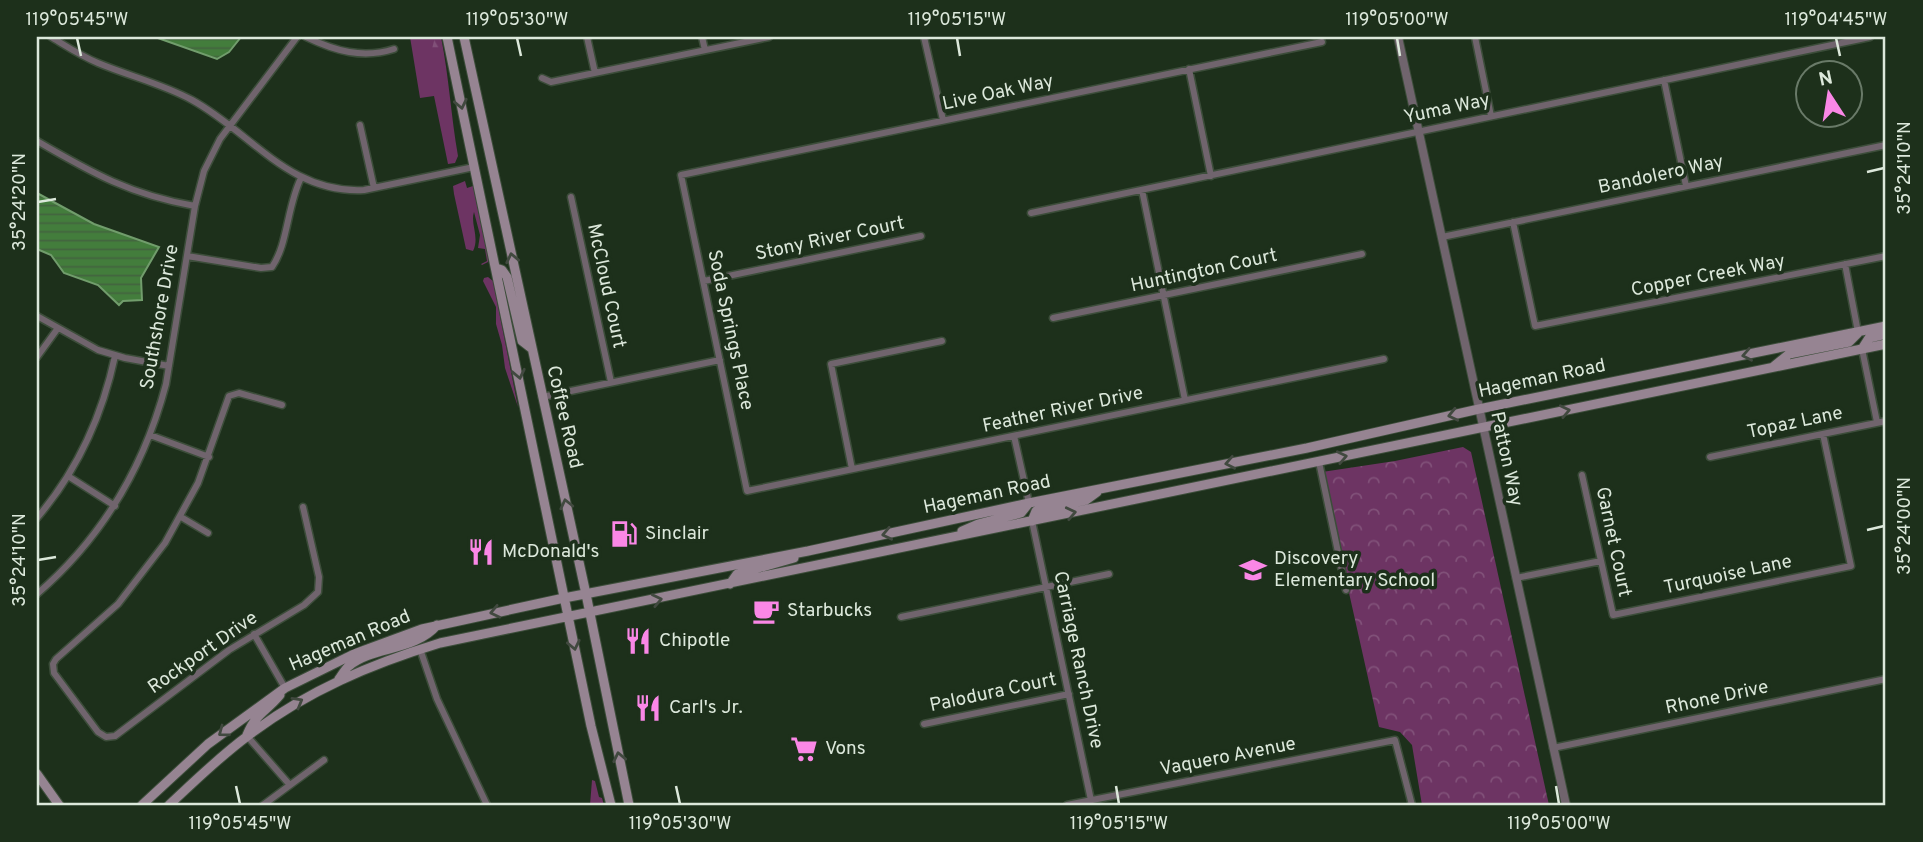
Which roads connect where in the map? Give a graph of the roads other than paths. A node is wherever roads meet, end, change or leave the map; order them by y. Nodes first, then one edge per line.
1 (51, 37) edge
2 (297, 37) edge
3 (306, 37) edge
4 (447, 37) edge
5 (464, 37) edge
6 (587, 37) edge
7 (702, 37) edge
8 (769, 37) edge
9 (924, 37) edge
10 (1398, 37) edge
11 (1475, 37) edge
12 (1871, 37) edge
13 (1322, 42) dead end
14 (394, 49) dead end
15 (705, 50) junction
16 (1189, 69) junction
17 (595, 73) junction
18 (542, 78) dead end
19 (1664, 80) junction
20 (1491, 116) junction
21 (943, 120) junction
22 (360, 125) dead end
23 (229, 126) junction
24 (1419, 131) junction
25 (37, 141) edge
26 (1886, 145) edge
27 (474, 167) junction
28 (681, 175) joint
29 (1211, 176) junction
30 (301, 178) junction
31 (1686, 186) junction
32 (374, 188) junction
33 (1142, 190) junction
34 (570, 197) dead end
35 (195, 206) junction
36 (1031, 213) dead end
37 (1513, 222) junction
38 (921, 236) dead end
39 (1442, 237) junction
40 (1362, 254) dead end
41 (187, 256) junction
42 (1886, 256) edge
43 (1844, 264) junction
44 (496, 268) junction
45 (704, 281) junction
46 (1163, 295) junction
47 (37, 316) edge
48 (1053, 318) dead end
49 (1886, 326) edge
50 (58, 328) junction
51 (1858, 332) junction
52 (1886, 334) edge
53 (943, 341) dead end
54 (1886, 344) edge
55 (531, 348) junction
56 (1862, 349) junction
57 (115, 356) junction
58 (37, 357) edge
59 (1384, 359) dead end
60 (720, 360) junction
61 (169, 366) junction
62 (1772, 368) junction
63 (611, 382) junction
64 (542, 397) junction
65 (1185, 400) junction
66 (282, 405) dead end
67 (1479, 409) junction
68 (1886, 421) edge
69 (1877, 422) junction
70 (1483, 428) junction
71 (1823, 434) junction
72 (150, 435) junction
73 (1014, 436) junction
74 (209, 457) junction
75 (1710, 457) dead end
76 (1319, 462) junction
77 (852, 469) junction
78 (1582, 475) dead end
79 (68, 476) junction
80 (1101, 489) junction
81 (747, 491) joint
82 (1029, 503) junction
83 (115, 506) junction
84 (303, 507) dead end
85 (37, 517) edge
86 (181, 517) junction
87 (1032, 522) junction
88 (208, 533) dead end
89 (944, 538) junction
90 (808, 551) junction
91 (1601, 561) junction
92 (1109, 574) dead end
93 (1516, 578) junction
94 (730, 584) junction
95 (1046, 587) junction
96 (1346, 590) dead end
97 (37, 594) edge
98 (586, 594) junction
99 (564, 598) junction
100 (590, 613) junction
101 (1613, 615) joint
102 (901, 617) dead end
103 (568, 618) junction
104 (438, 625) junction
105 (254, 634) junction
106 (420, 649) junction
107 (1886, 679) edge
108 (338, 681) junction
109 (285, 688) junction
110 (1069, 694) junction
111 (924, 724) dead end
112 (247, 736) junction
113 (1553, 748) junction
114 (324, 760) dead end
115 (37, 774) edge
116 (289, 784) junction
117 (1092, 803) edge
118 (59, 805) edge
119 (142, 805) edge
120 (169, 805) edge
121 (263, 805) edge
122 (487, 805) edge
123 (611, 805) edge
124 (629, 805) edge
125 (1067, 805) edge
126 (1412, 805) edge
127 (1566, 805) edge

1 - 23 street
2 - 23 street, Southshore Drive
3 - 14 street
4 -> 27 main road, Coffee Road
55 -> 5 main road, Coffee Road
6 - 17 street
7 - 15 street
8 - 15 street
9 - 21 street
10 - 24 street, Patton Way
11 - 20 street
12 - 19 street, Yuma Way
13 - 16 street, Live Oak Way
15 - 17 street
16 - 21 street, Live Oak Way
16 - 29 street
17 - 18 street
19 - 20 street, Yuma Way
19 - 31 street
20 - 24 street, Yuma Way
21 - 28 street, Live Oak Way
22 - 32 street
23 - 30 street
23 - 35 street, Southshore Drive
24 - 29 street, Yuma Way
24 - 39 street, Patton Way
25 - 35 street
26 - 31 street, Bandolero Way
27 - 32 street
27 - 44 main road, Coffee Road
28 - 45 street, Soda Springs Place
29 - 33 street, Yuma Way
30 - 32 street
30 - 41 street
31 - 37 street, Bandolero Way
33 - 36 street, Yuma Way
33 - 46 street
34 - 63 street, McCloud Court
35 - 41 street, Southshore Drive
37 - 39 street, Bandolero Way
37 - 43 street, Copper Creek Way
38 - 45 street, Stony River Court
39 - 67 street, Patton Way
40 - 46 street, Huntington Court
41 - 61 street, Southshore Drive
42 - 43 street, Copper Creek Way
43 - 51 street
44 - 55 main road
44 -> 99 main road, Coffee Road
45 - 60 street, Soda Springs Place
46 - 48 street, Huntington Court
46 - 65 street
47 - 50 street
49 - 51 main road, Hageman Road
50 - 57 street
50 - 58 street
51 - 62 main road
51 -> 67 main road, Hageman Road
52 - 56 main road
53 - 77 street
54 - 56 main road, Hageman Road
55 - 64 main road, Coffee Road
56 - 62 main road, Hageman Road
56 - 69 street
57 - 61 street
57 - 79 street
59 - 65 street, Feather River Drive
60 - 63 street
60 - 81 street, Soda Springs Place
61 - 72 street, Southshore Drive
70 -> 62 main road, Hageman Road
63 - 64 street
98 -> 64 main road, Coffee Road
65 - 73 street, Feather River Drive
66 - 74 street
67 - 70 street, Patton Way
67 -> 80 main road, Hageman Road
68 - 69 street, Topaz Lane
69 - 71 street, Topaz Lane
76 -> 70 main road, Hageman Road
70 - 93 street, Patton Way
71 - 75 street, Topaz Lane
71 - 101 street, Turquoise Lane
72 - 74 street
72 - 83 street, Southshore Drive
73 - 77 street, Feather River Drive
73 - 82 street
74 - 86 street
87 -> 76 main road, Hageman Road
76 - 96 street
77 - 81 street, Feather River Drive
78 - 91 street, Garnet Court
79 - 83 street
79 - 85 street
80 - 82 main road, Hageman Road
80 - 87 main road
82 - 89 main road
82 -> 90 main road, Hageman Road
83 - 97 street, Southshore Drive
84 - 105 street, Rockport Drive
86 - 88 street
86 - 105 street, Rockport Drive
87 - 89 main road, Hageman Road
87 - 95 street, Carriage Ranch Drive
89 - 94 main road, Hageman Road
90 - 94 main road
90 - 98 main road, Hageman Road
91 - 93 street
91 - 101 street, Garnet Court
92 - 95 street
93 - 113 street, Patton Way
100 -> 94 main road, Hageman Road
95 - 102 street
95 - 110 street, Carriage Ranch Drive
98 - 99 main road, Hageman Road
98 - 100 main road, Coffee Road
99 - 103 main road, Coffee Road
99 -> 104 main road, Hageman Road
100 - 103 main road, Hageman Road
124 -> 100 main road, Coffee Road
103 - 106 main road, Hageman Road
103 -> 123 main road, Coffee Road
104 - 108 main road
104 - 109 main road, Hageman Road
105 - 109 street
106 - 108 main road, Hageman Road
106 - 122 street
107 - 113 street, Rhone Drive
112 -> 108 main road, Hageman Road
109 - 112 main road
109 -> 119 main road, Hageman Road
110 - 111 street, Palodura Court
110 - 117 street, Carriage Ranch Drive
112 - 116 street
112 - 120 main road, Hageman Road
113 - 127 street, Patton Way
114 - 116 street
115 - 118 main road
116 - 121 street
117 - 125 street, Vaquero Avenue
117 - 126 street, Vaquero Avenue

